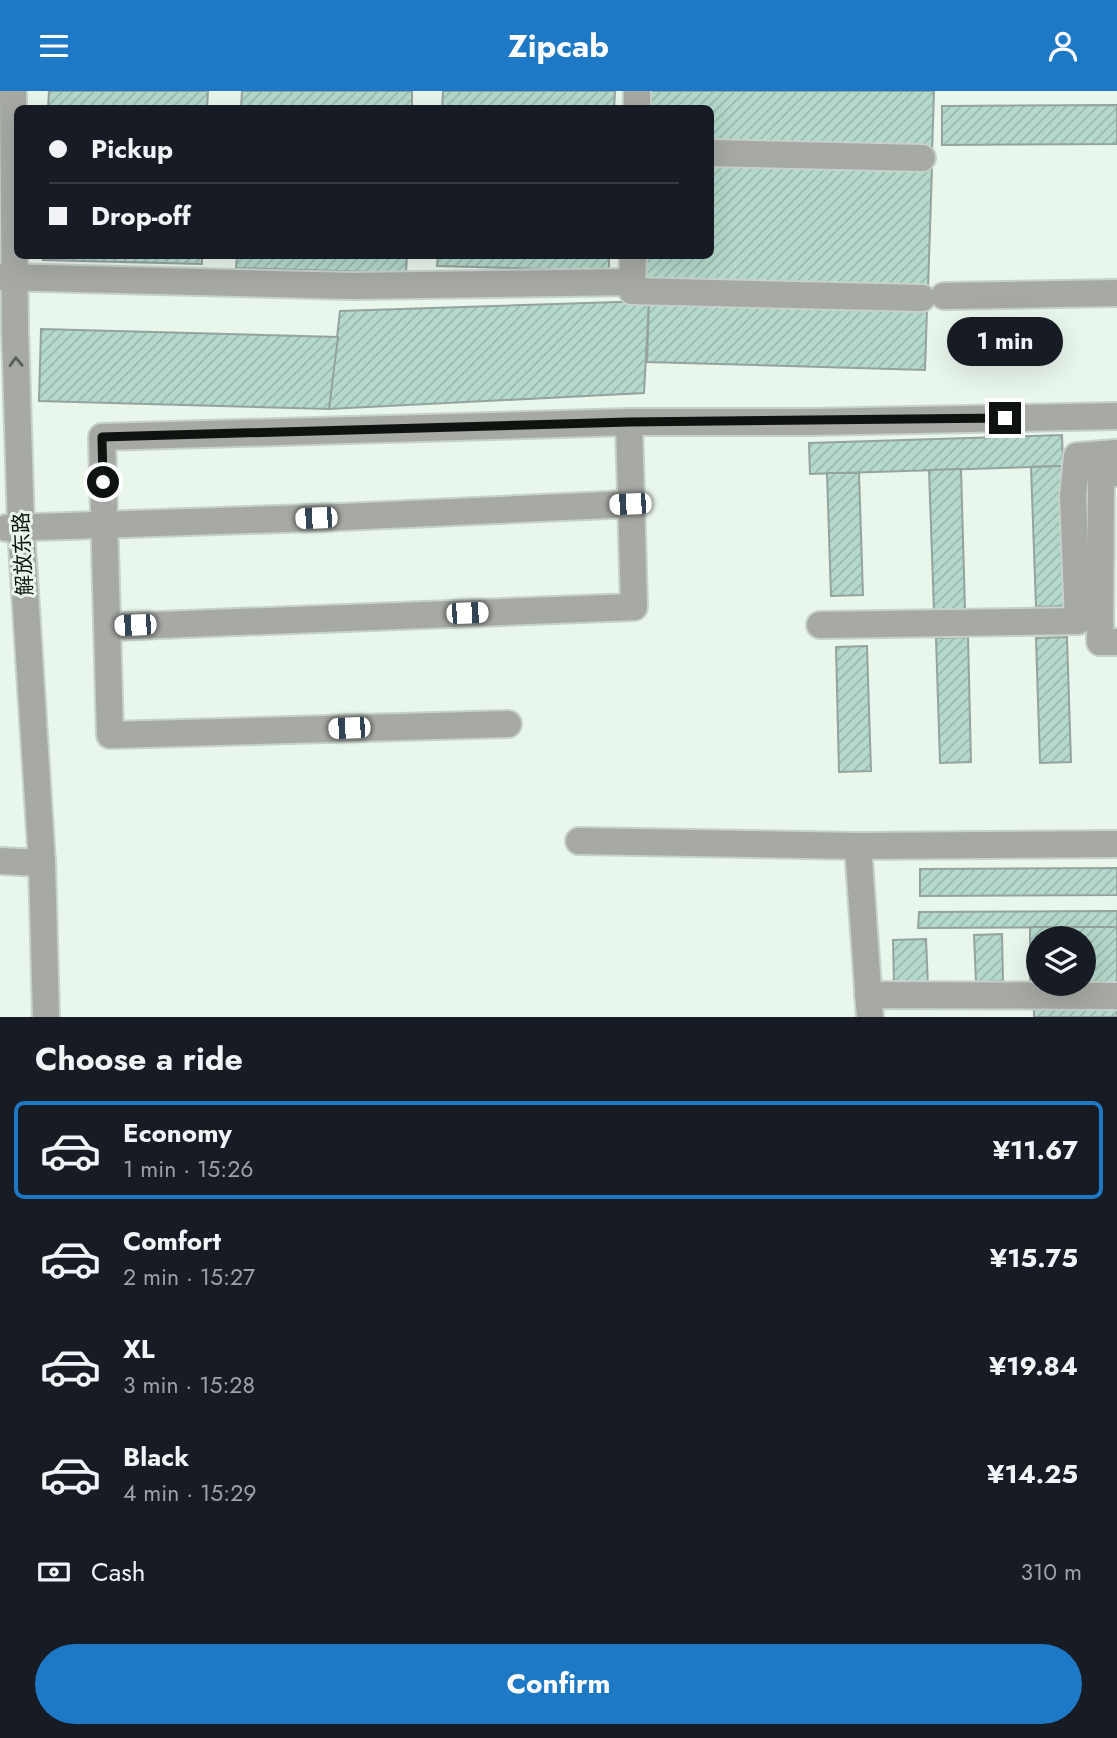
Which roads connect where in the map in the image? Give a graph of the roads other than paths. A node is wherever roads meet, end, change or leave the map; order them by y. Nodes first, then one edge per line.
1 (13, 91) edge
2 (714, 153) edge
3 (922, 158) dead end
4 (633, 269) edge
5 (7, 278) edge
6 (1117, 293) edge
7 (0, 398) edge
8 (1117, 416) edge
9 (629, 422) junction
10 (7, 452) edge
11 (1117, 453) edge
12 (1117, 474) edge
13 (630, 504) junction
14 (104, 526) junction
15 (13, 528) junction
16 (820, 625) dead end
17 (107, 627) junction
18 (1117, 642) edge
19 (508, 724) dead end
20 (579, 841) dead end
21 (1117, 844) edge
22 (858, 846) junction
23 (22, 862) edge
24 (1117, 996) edge
25 (869, 1006) edge
26 (29, 1017) edge
27 (46, 1017) edge

1 - 5 street, 解放东路
2 - 3 street
4 - 5 street
4 - 6 street
10 -> 5 street, 解放东路
7 - 10 street, 解放东路
8 - 9 street
9 - 13 street
9 - 14 street
10 - 15 street, 解放东路
11 - 16 street
12 - 18 street
13 - 14 street
13 - 17 street
14 - 15 street
14 - 17 street
15 - 23 street, 解放东路
17 - 19 street
20 - 22 street
21 - 22 street
22 - 25 street
23 - 26 street, 解放东路
23 - 27 street, 解放东路
24 - 25 street

